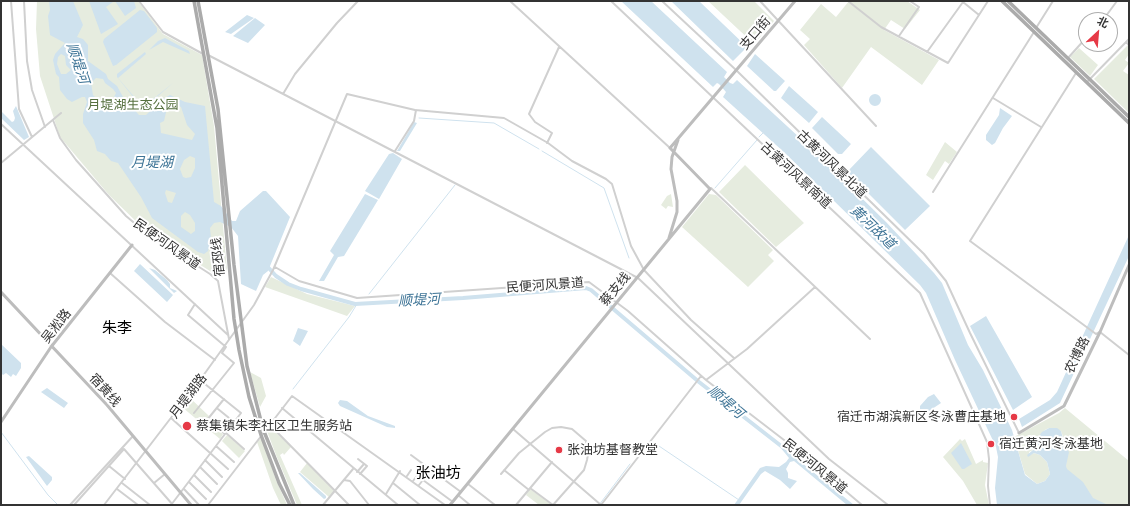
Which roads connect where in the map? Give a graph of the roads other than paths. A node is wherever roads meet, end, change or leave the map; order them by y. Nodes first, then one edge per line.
1 (11, 1) edge
2 (24, 1) edge
3 (139, 1) edge
4 (194, 1) edge
5 (198, 1) edge
6 (358, 1) edge
7 (510, 1) edge
8 (611, 1) edge
9 (662, 1) edge
10 (760, 1) edge
11 (796, 1) edge
12 (848, 1) edge
13 (910, 1) edge
14 (988, 1) edge
15 (1002, 1) edge
16 (1008, 1) edge
17 (1053, 1) edge
18 (1117, 1) edge
19 (962, 2) edge
20 (1109, 12) edge
21 (979, 15) junction
22 (779, 20) junction
23 (1035, 30) junction
24 (899, 36) junction
25 (1129, 39) edge
26 (1126, 42) junction
27 (1129, 45) edge
28 (559, 47) junction
29 (1078, 47) edge
30 (927, 52) junction
31 (203, 54) junction
32 (208, 55) junction
33 (1068, 58) junction
34 (736, 70) junction
35 (1076, 72) junction
36 (1088, 81) junction
37 (283, 94) junction
38 (713, 96) junction
39 (993, 98) junction
40 (416, 110) junction
41 (61, 113) dead end
42 (1129, 117) edge
43 (53, 120) junction
44 (335, 121) junction
45 (1129, 123) edge
46 (1, 124) edge
47 (876, 126) dead end
48 (45, 127) junction
49 (1041, 127) junction
50 (681, 133) junction
51 (32, 137) junction
52 (547, 143) junction
53 (23, 145) junction
54 (670, 148) junction
55 (394, 152) junction
56 (673, 152) junction
57 (1, 163) edge
58 (711, 188) junction
59 (933, 192) dead end
60 (132, 245) junction
61 (664, 245) junction
62 (1129, 265) edge
63 (274, 268) junction
64 (644, 270) junction
65 (110, 273) junction
66 (638, 278) junction
67 (815, 287) junction
68 (1, 292) edge
69 (617, 302) junction
70 (195, 304) junction
71 (241, 323) junction
72 (236, 330) junction
73 (1100, 332) junction
74 (228, 335) junction
75 (229, 339) junction
76 (870, 339) dead end
77 (225, 346) junction
78 (51, 347) junction
79 (1129, 355) edge
80 (734, 358) junction
81 (215, 360) junction
82 (727, 363) junction
83 (700, 377) junction
84 (200, 380) junction
85 (706, 380) junction
86 (212, 390) junction
87 (224, 399) junction
88 (282, 408) junction
89 (218, 409) dead end
90 (194, 413) dead end
91 (171, 418) junction
92 (1, 422) edge
93 (234, 422) junction
94 (270, 425) junction
95 (513, 429) junction
96 (263, 433) junction
97 (1019, 433) joint
98 (225, 434) junction
99 (133, 436) junction
100 (530, 443) junction
101 (216, 446) junction
102 (244, 449) dead end
103 (146, 452) junction
104 (211, 452) junction
105 (411, 455) dead end
106 (358, 459) dead end
107 (205, 460) junction
108 (234, 462) dead end
109 (552, 462) junction
110 (137, 463) junction
111 (364, 464) junction
112 (107, 467) junction
113 (200, 467) junction
114 (353, 468) junction
115 (228, 469) dead end
116 (411, 470) dead end
117 (504, 470) junction
118 (357, 472) junction
119 (400, 472) junction
120 (419, 473) dead end
121 (164, 474) junction
122 (360, 474) junction
123 (501, 474) dead end
124 (194, 475) junction
125 (222, 476) dead end
126 (407, 476) junction
127 (125, 479) junction
128 (344, 480) junction
129 (413, 481) junction
130 (189, 482) junction
131 (573, 482) junction
132 (122, 483) junction
133 (154, 483) junction
134 (393, 483) junction
135 (217, 484) dead end
136 (468, 484) junction
137 (419, 485) junction
138 (117, 489) junction
139 (184, 489) junction
140 (530, 489) junction
141 (334, 491) junction
142 (211, 492) dead end
143 (461, 492) junction
144 (181, 493) junction
145 (386, 495) junction
146 (458, 495) junction
147 (206, 498) dead end
148 (452, 503) edge
149 (600, 504) edge
150 (70, 505) edge
151 (74, 505) edge
152 (104, 505) edge
153 (138, 505) edge
154 (150, 505) edge
155 (172, 505) edge
156 (191, 505) edge
157 (199, 505) edge
158 (208, 505) edge
159 (290, 505) edge
160 (294, 505) edge
161 (323, 505) edge
162 (349, 505) edge
163 (369, 505) edge
164 (398, 505) edge
165 (420, 505) edge
166 (445, 505) edge
167 (470, 505) edge
168 (495, 505) edge
169 (516, 505) edge
170 (553, 505) edge
171 (862, 505) edge
172 (888, 505) edge
173 (990, 505) edge

1 - 51 street
2 - 48 street
3 - 31 street
4 - 31 main road, 宿邳线
5 - 32 main road, 宿邳线
6 - 37 street
7 - 28 street
8 - 38 street, 古黄河风景南道
9 - 34 street, 古黄河风景北道
10 - 22 street
11 - 22 street, 支口街
12 - 24 street
13 - 24 street
14 - 21 street
15 - 23 main road
16 - 23 main road
17 - 23 street
18 - 20 street
19 - 21 street
19 - 30 street
21 - 30 street
22 - 34 street, 支口街
22 - 47 street
23 - 33 main road
23 - 35 main road
23 - 39 street
24 - 30 street
25 - 26 street
26 - 27 street
26 - 36 street
28 - 52 street
28 - 54 street
29 - 33 street
31 - 32 street
31 - 72 main road, 宿邳线
32 - 37 street
32 - 71 main road, 宿邳线
33 - 36 main road
34 - 38 street, 支口街
34 - 97 street, 古黄河风景北道
35 - 36 main road
35 - 49 street
36 - 42 main road
36 - 45 main road
37 - 44 street
38 - 50 street
38 - 173 street, 古黄河风景南道
39 - 49 street
39 - 59 street
40 - 44 street, 月堤湖路
40 - 52 street
40 - 55 street
41 - 43 street
43 - 48 street
43 - 74 street, 民便河风景道
44 - 55 street
44 - 63 street, 月堤湖路
46 - 53 street
48 - 51 street
49 - 73 street
50 - 54 street
50 - 56 street
51 - 53 street
52 - 64 street
53 - 57 street
53 - 60 street
54 - 56 street
55 - 66 street
56 - 58 street
56 - 61 street
58 - 61 street, 蔡支线
58 - 67 street
60 - 65 street, 吴淞路
60 - 70 street
61 - 64 street, 蔡支线
62 - 73 street, 农博路
63 - 69 street, 民便河风景道
63 - 71 street, 月堤湖路
64 - 66 street, 蔡支线
64 - 80 street
65 - 78 street, 吴淞路
65 - 81 street
66 - 69 street, 蔡支线
66 - 82 street
67 - 76 street
67 - 80 street
68 - 78 street, 宿黄线
69 - 83 street, 民便河风景道
69 - 95 street, 蔡支线
70 - 74 street
70 - 77 street
71 - 72 street, 月堤湖路
71 - 96 main road, 宿邳线
72 - 75 street, 月堤湖路
72 - 96 main road, 宿邳线
73 - 79 street
73 - 97 street, 农博路
74 - 75 street, 民便河风景道
75 - 77 street, 月堤湖路
77 - 81 street, 月堤湖路
77 - 86 street
78 - 92 street, 吴淞路
78 - 99 street, 宿黄线
80 - 82 street
81 - 84 street, 月堤湖路
82 - 85 street
82 - 172 street
83 - 85 street, 民便河风景道
83 - 149 street
84 - 86 street
84 - 91 street, 月堤湖路
85 - 171 street, 民便河风景道
86 - 87 street
86 - 90 street
87 - 93 street
87 - 98 street
88 - 94 street
88 - 114 street
88 - 119 street
89 - 93 street
91 - 103 street, 月堤湖路
91 - 104 street
93 - 98 street
94 - 96 street
94 - 141 street
95 - 100 street
95 - 136 street, 蔡支线
96 - 158 street
96 - 159 main road, 宿邳线
96 - 160 main road, 宿邳线
98 - 101 street
98 - 102 street
99 - 103 street, 宿黄线
99 - 112 street
100 - 109 street
100 - 117 street
100 - 131 street
101 - 104 street
101 - 108 street
103 - 110 street, 月堤湖路
103 - 121 street, 宿黄线
104 - 107 street
104 - 115 street
105 - 143 street
106 - 111 street
107 - 113 street
107 - 125 street
109 - 131 street
109 - 140 street
110 - 112 street
110 - 127 street, 月堤湖路
110 - 133 street
111 - 118 street
111 - 122 street
112 - 127 street
112 - 150 street
112 - 151 street
113 - 124 street
113 - 135 street
114 - 118 street
114 - 128 street
116 - 126 street
117 - 123 street
117 - 140 street
118 - 122 street
119 - 126 street
119 - 134 street
120 - 129 street
121 - 133 street
121 - 144 street, 宿黄线
122 - 145 street
124 - 130 street
124 - 142 street
126 - 129 street
127 - 132 street, 月堤湖路
128 - 141 street
128 - 163 street
129 - 137 street
130 - 139 street
130 - 147 street
131 - 149 street
131 - 170 street
132 - 138 street, 月堤湖路
132 - 154 street
133 - 155 street
134 - 145 street
134 - 165 street
136 - 143 street, 蔡支线
136 - 168 street
137 - 148 street
137 - 166 street
138 - 152 street, 月堤湖路
138 - 153 street
139 - 144 street
139 - 157 street
140 - 169 street
140 - 170 street
141 - 161 street
141 - 162 street
143 - 146 street, 蔡支线
144 - 155 street
144 - 156 street, 宿黄线
145 - 164 street
146 - 148 street, 蔡支线
146 - 167 street

